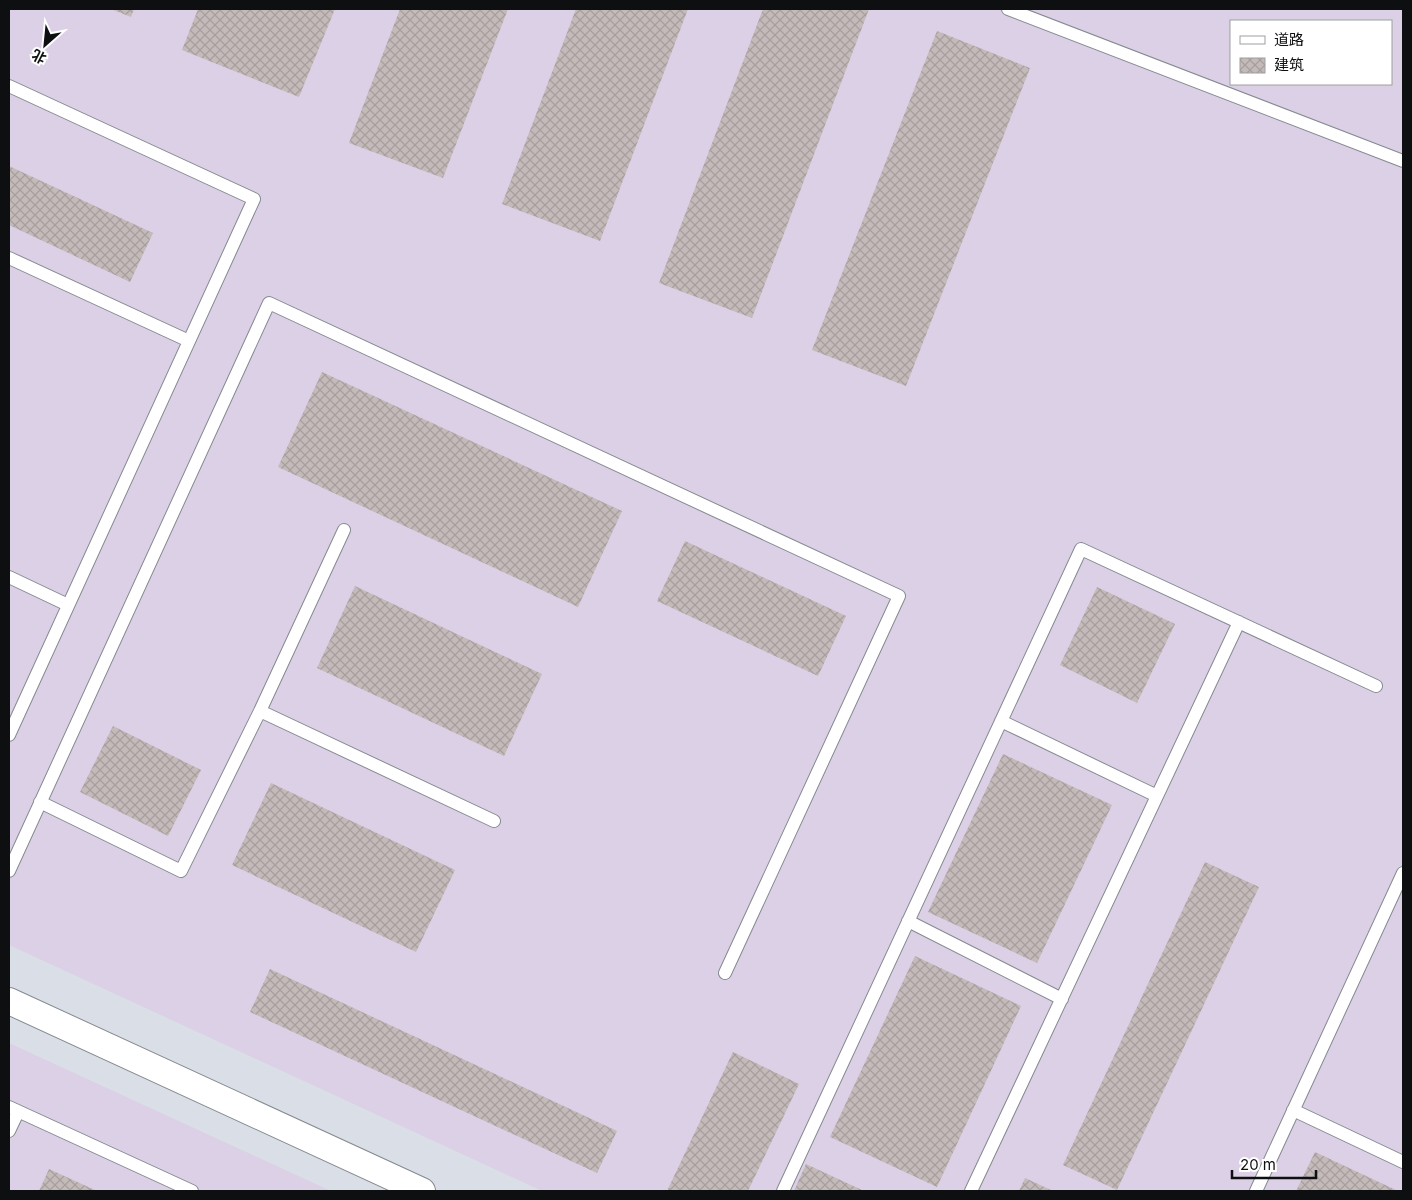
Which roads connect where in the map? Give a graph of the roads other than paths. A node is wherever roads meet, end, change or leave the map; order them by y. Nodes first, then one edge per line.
1 (1008, 9) edge
2 (9, 86) edge
3 (1403, 161) edge
4 (9, 258) edge
5 (189, 341) junction
6 (344, 530) dead end
7 (9, 577) edge
8 (68, 604) junction
9 (1239, 622) junction
10 (1376, 686) dead end
11 (260, 711) junction
12 (1001, 721) junction
13 (9, 734) edge
14 (1157, 796) junction
15 (40, 802) junction
16 (494, 821) dead end
17 (9, 871) edge
18 (1403, 873) edge
19 (908, 922) junction
20 (726, 973) dead end
21 (1062, 999) junction
22 (9, 1001) edge
23 (13, 1110) edge
24 (1294, 1110) junction
25 (9, 1131) edge
26 (1403, 1162) edge
27 (192, 1191) edge
28 (422, 1191) edge
29 (783, 1191) edge
30 (971, 1191) edge
31 (1256, 1191) edge

1 - 3 lane
2 - 5 lane
4 - 5 lane
5 - 8 lane
6 - 11 lane
7 - 8 lane
8 - 13 lane
9 - 10 lane
9 - 12 lane
9 - 14 lane
11 - 15 lane
11 - 16 lane
12 - 14 lane
12 - 19 lane
14 - 21 lane
15 - 17 lane
15 - 20 lane
18 - 24 lane
19 - 21 lane
19 - 29 lane
21 - 30 lane
22 - 28 street
23 - 25 lane
23 - 27 lane
24 - 26 lane
24 - 31 lane

